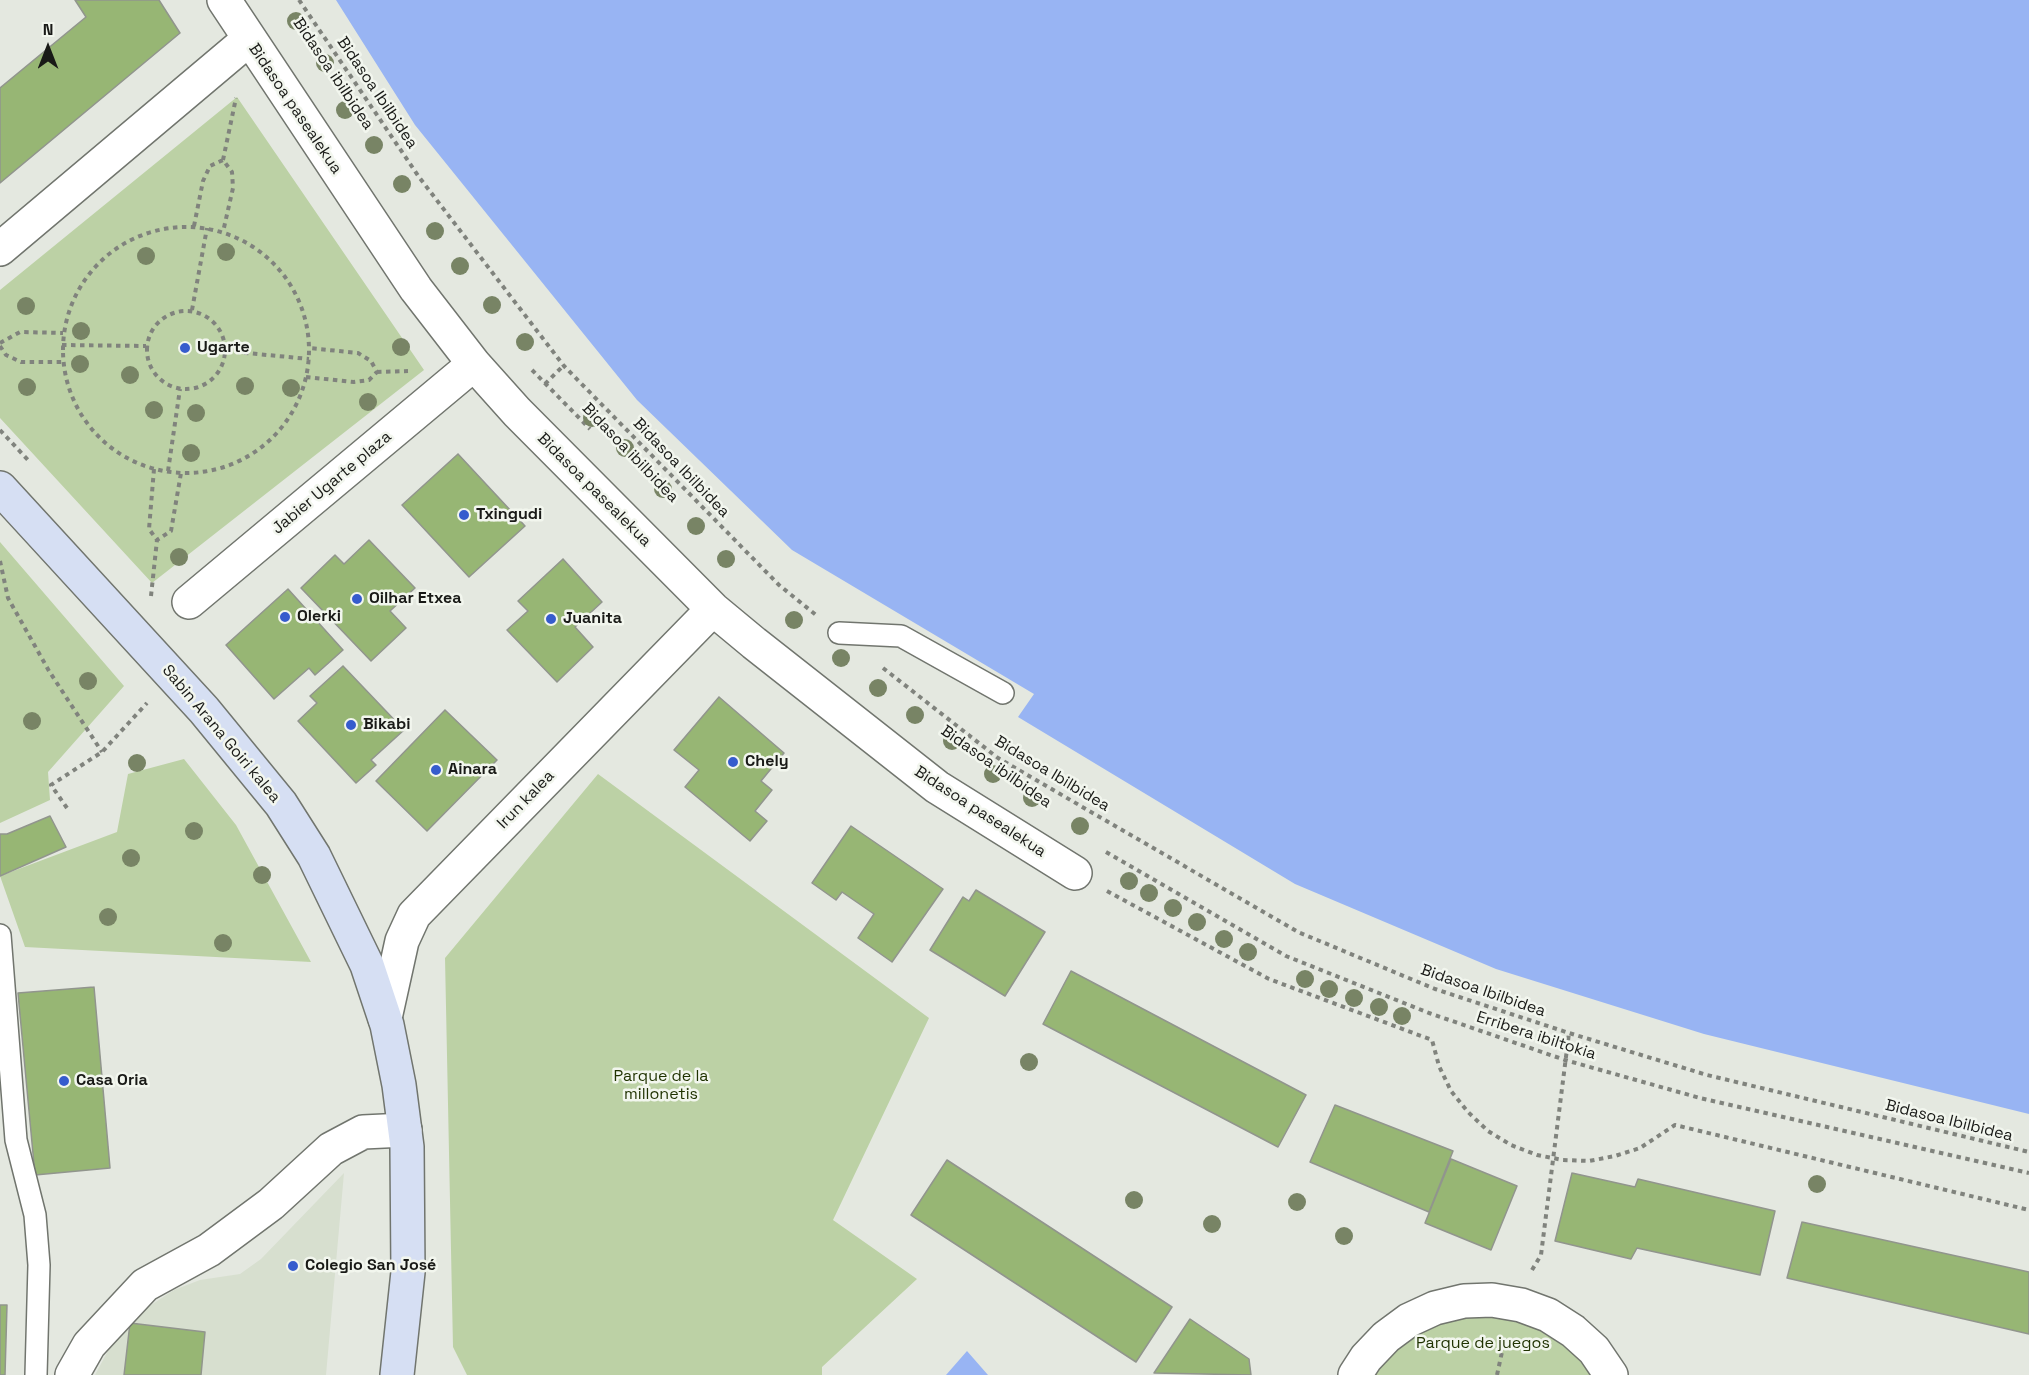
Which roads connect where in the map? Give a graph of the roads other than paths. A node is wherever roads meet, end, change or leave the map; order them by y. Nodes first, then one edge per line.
1 (224, 0) edge
2 (248, 40) junction
3 (0, 249) edge
4 (474, 364) junction
5 (0, 488) edge
6 (189, 602) dead end
7 (713, 609) junction
8 (839, 633) road end
9 (1003, 693) dead end
10 (1075, 873) road end
11 (0, 935) edge
12 (385, 1018) junction
13 (405, 1130) junction
14 (401, 1369) edge
15 (36, 1375) edge
16 (72, 1375) edge
17 (1355, 1375) edge
18 (1611, 1375) edge

1 - 2 street, Bidasoa pasealekua
2 - 3 street
2 - 4 street, Bidasoa pasealekua
4 - 6 street, Jabier Ugarte plaza
4 - 7 street, Bidasoa pasealekua
5 - 12 street, Sabin Arana Goiri kalea
7 - 10 street, Bidasoa pasealekua
7 - 12 street, Irun kalea
8 - 9 lane
11 - 15 lane
12 - 13 street, Sabin Arana Goiri kalea
13 - 14 street, Sabin Arana Goiri kalea
13 - 16 street
17 - 18 street

